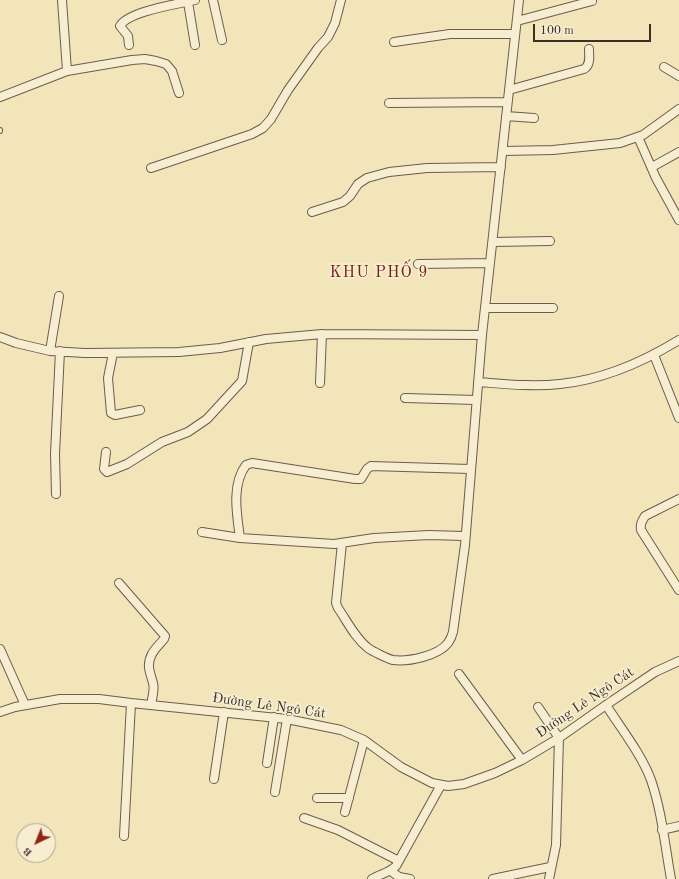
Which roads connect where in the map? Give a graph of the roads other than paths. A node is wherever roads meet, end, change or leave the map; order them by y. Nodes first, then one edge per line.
1 (62, 0) edge
2 (213, 0) edge
3 (341, 0) edge
4 (519, 0) edge
5 (192, 1) edge
6 (592, 1) edge
7 (517, 21) junction
8 (515, 34) junction
9 (222, 40) dead end
10 (394, 42) dead end
11 (129, 45) dead end
12 (195, 45) dead end
13 (589, 49) dead end
14 (664, 67) dead end
15 (67, 71) junction
16 (679, 76) edge
17 (509, 90) junction
18 (179, 93) dead end
19 (0, 97) edge
20 (507, 102) junction
21 (389, 104) dead end
22 (679, 109) edge
23 (506, 116) junction
24 (534, 118) dead end
25 (638, 137) junction
26 (503, 151) junction
27 (679, 152) edge
28 (501, 166) junction
29 (652, 167) junction
30 (151, 168) dead end
31 (312, 212) dead end
32 (679, 220) edge
33 (550, 241) dead end
34 (493, 242) junction
35 (490, 263) junction
36 (418, 264) dead end
37 (59, 296) dead end
38 (485, 308) junction
39 (552, 308) dead end
40 (322, 334) junction
41 (482, 335) junction
42 (0, 337) edge
43 (679, 340) edge
44 (249, 342) junction
45 (50, 351) junction
46 (60, 351) junction
47 (113, 353) junction
48 (654, 355) junction
49 (478, 382) junction
50 (320, 383) dead end
51 (405, 398) dead end
52 (476, 400) junction
53 (140, 410) dead end
54 (679, 418) edge
55 (106, 452) dead end
56 (470, 469) junction
57 (56, 494) dead end
58 (679, 499) edge
59 (202, 532) dead end
60 (464, 536) junction
61 (240, 538) junction
62 (342, 543) junction
63 (119, 584) dead end
64 (679, 590) edge
65 (0, 649) edge
66 (679, 661) edge
67 (459, 674) dead end
68 (131, 703) junction
69 (25, 705) junction
70 (151, 705) junction
71 (606, 705) junction
72 (538, 707) dead end
73 (0, 712) edge
74 (224, 712) junction
75 (274, 717) junction
76 (287, 719) junction
77 (559, 738) junction
78 (364, 740) junction
79 (522, 760) junction
80 (267, 763) dead end
81 (214, 779) dead end
82 (441, 785) junction
83 (275, 792) dead end
84 (317, 798) dead end
85 (349, 798) junction
86 (346, 812) dead end
87 (304, 818) dead end
88 (679, 826) edge
89 (662, 830) junction
90 (124, 836) dead end
91 (399, 861) junction
92 (550, 867) junction
93 (391, 871) junction
94 (372, 879) edge
95 (410, 879) edge
96 (493, 879) edge
97 (548, 879) edge
98 (671, 879) edge

1 - 15 street
2 - 9 street
3 - 30 street
4 - 7 street
5 - 11 street
5 - 12 street
6 - 7 street
7 - 8 street
8 - 10 street
8 - 17 street
13 - 17 street
14 - 16 street
15 - 18 street
15 - 19 street
17 - 20 street
20 - 21 street
20 - 23 street
22 - 25 street
23 - 24 street
23 - 26 street
25 - 26 street
25 - 29 street
26 - 28 street
27 - 29 street
28 - 31 street
28 - 34 street
29 - 32 street
33 - 34 street
34 - 35 street
35 - 36 street
35 - 38 street
37 - 45 street
38 - 39 street
38 - 41 street
40 - 41 street
40 - 44 street
40 - 50 street
41 - 49 street
42 - 45 street
43 - 48 street
44 - 47 street
44 - 55 street
45 - 46 street
46 - 47 street
46 - 57 street
47 - 53 street
48 - 49 street
48 - 54 street
49 - 52 street
51 - 52 street
52 - 56 street
56 - 60 street
56 - 61 street
58 - 64 street
59 - 61 street
60 - 62 street
60 - 62 street
61 - 62 street
63 - 70 street
65 - 69 street
66 - 71 street, Đường Lê Ngô Cát
67 - 79 street
68 - 69 street, Đường Lê Ngô Cát
68 - 70 street, Đường Lê Ngô Cát
68 - 90 street
69 - 73 street, Đường Lê Ngô Cát
70 - 74 street, Đường Lê Ngô Cát
71 - 77 street, Đường Lê Ngô Cát
71 - 89 street
72 - 77 street
74 - 75 street, Đường Lê Ngô Cát
74 - 81 street
75 - 76 street, Đường Lê Ngô Cát
75 - 80 street
76 - 78 street, Đường Lê Ngô Cát
76 - 83 street
77 - 79 street, Đường Lê Ngô Cát
77 - 92 street
78 - 82 street, Đường Lê Ngô Cát
78 - 85 street
79 - 82 street, Đường Lê Ngô Cát
82 - 91 street
84 - 85 street
85 - 86 street
87 - 91 street
88 - 89 street
89 - 98 street
91 - 93 street
92 - 96 street
92 - 97 street
93 - 94 street
93 - 95 street

